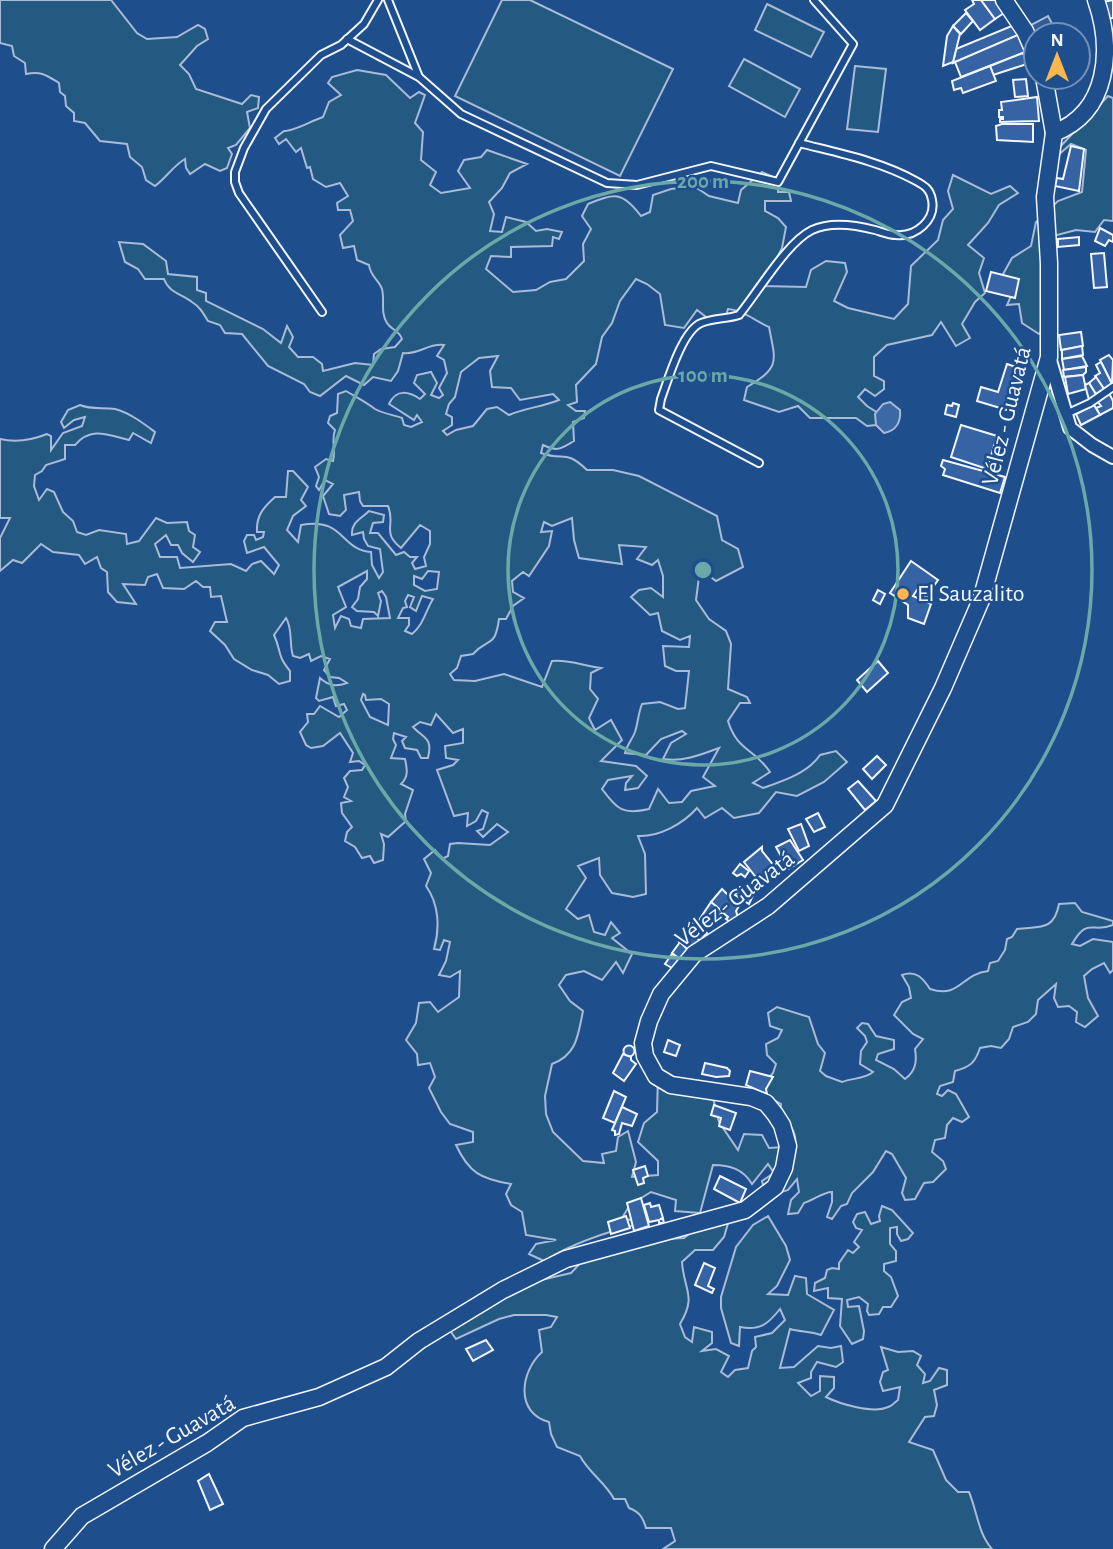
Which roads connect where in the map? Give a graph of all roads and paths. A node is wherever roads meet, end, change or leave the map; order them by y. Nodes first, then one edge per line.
1 (377, 0) edge
2 (388, 0) edge
3 (814, 0) edge
4 (1004, 0) edge
5 (1099, 6) edge
6 (1022, 27) edge
7 (347, 39) junction
8 (1108, 75) edge
9 (419, 76) junction
10 (1046, 91) edge
11 (1054, 133) junction
12 (799, 144) junction
13 (322, 312) dead end
14 (1049, 357) junction
15 (1113, 387) edge
16 (1066, 414) junction
17 (1113, 457) edge
18 (759, 463) dead end
19 (53, 1549) edge

1 - 7 lane
2 - 9 lane
3 - 12 lane
4 - 6 street
5 - 8 street
7 - 9 lane
7 - 13 lane
8 - 11 street
9 - 12 lane
10 - 11 street, Vélez - Guavatá
11 - 14 street, Vélez - Guavatá
12 - 18 lane
14 - 16 street
14 - 19 street, Vélez - Guavatá
15 - 16 lane
16 - 17 street

